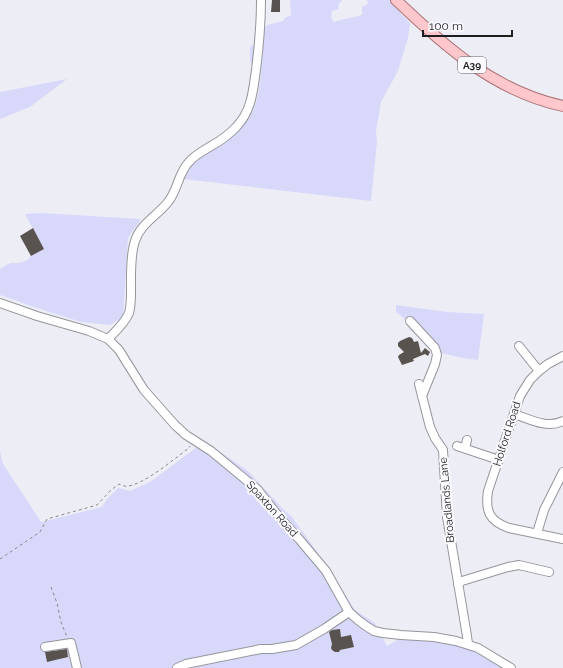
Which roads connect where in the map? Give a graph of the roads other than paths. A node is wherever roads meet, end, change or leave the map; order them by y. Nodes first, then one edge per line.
1 (261, 0) edge
2 (396, 0) edge
3 (563, 106) edge
4 (0, 302) edge
5 (410, 321) dead end
6 (108, 339) junction
7 (519, 346) dead end
8 (563, 356) edge
9 (539, 371) junction
10 (419, 384) dead end
11 (422, 396) junction
12 (514, 414) junction
13 (563, 421) edge
14 (468, 440) dead end
15 (499, 460) junction
16 (559, 475) edge
17 (537, 533) junction
18 (563, 539) edge
19 (549, 572) dead end
20 (458, 584) junction
21 (350, 612) junction
22 (468, 644) junction
23 (45, 647) dead end
24 (77, 668) edge
25 (177, 668) edge
26 (511, 668) edge

1 - 6 street
2 - 3 main road, A39
4 - 6 street, Spaxton Road
5 - 11 street
6 - 21 street, Spaxton Road
7 - 9 street
8 - 9 street, Holford Road
9 - 12 street, Holford Road
10 - 11 street, Broadlands Lane
11 - 20 street, Broadlands Lane
12 - 13 street
12 - 15 street, Holford Road
14 - 15 street
15 - 17 street, Holford Road
16 - 17 street
17 - 18 street
19 - 20 street
20 - 22 street, Broadlands Lane
21 - 22 street, Spaxton Road
21 - 25 street
22 - 26 street, Spaxton Road
23 - 24 street

